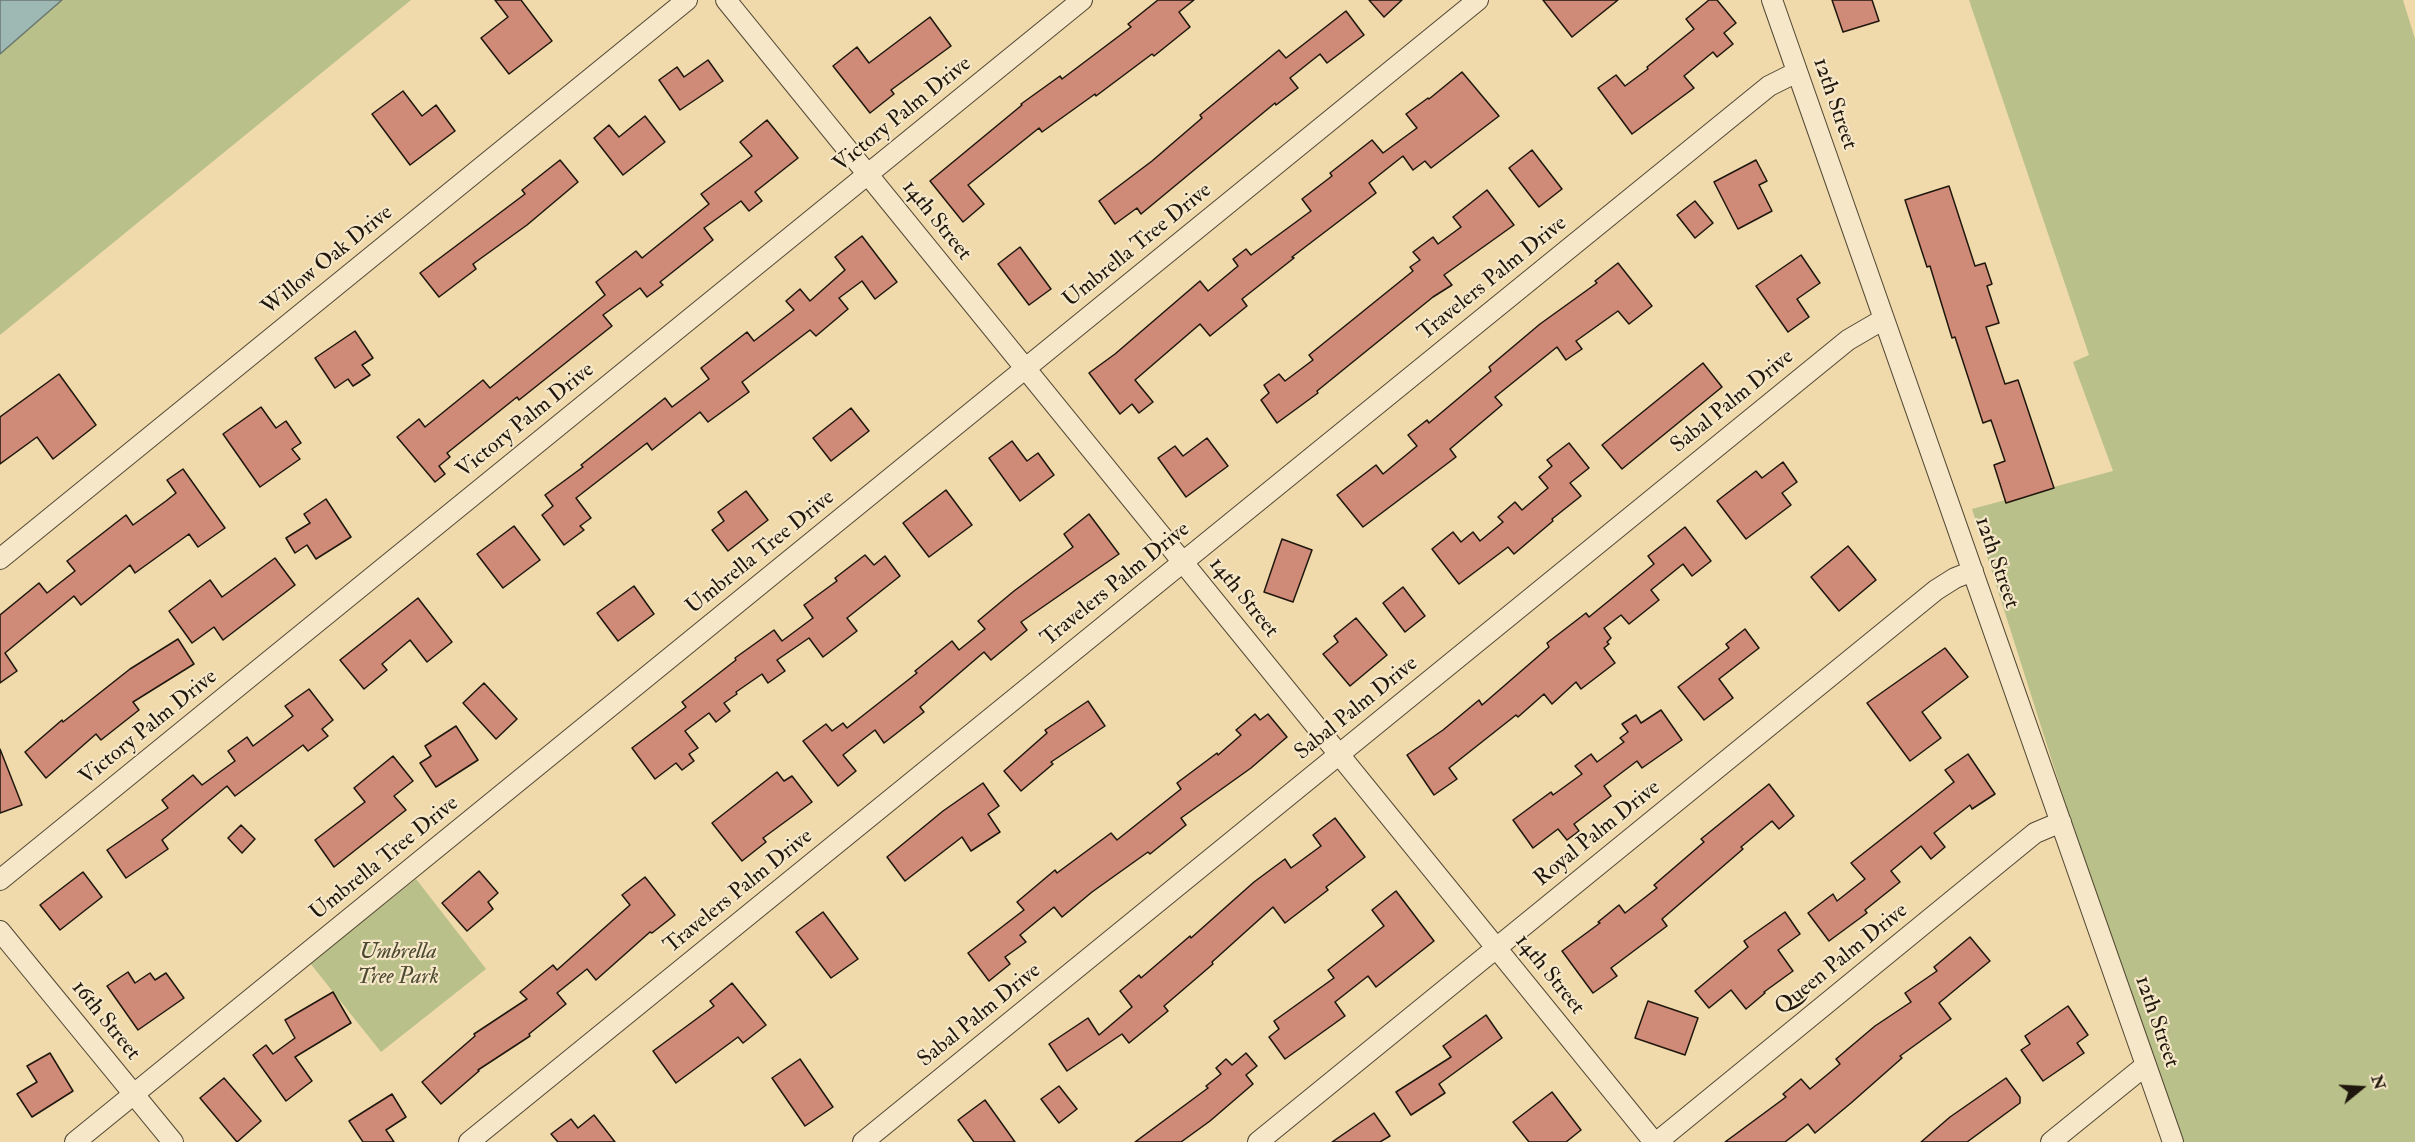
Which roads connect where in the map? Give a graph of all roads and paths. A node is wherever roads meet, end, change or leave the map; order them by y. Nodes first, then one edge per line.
1 (687, 0) edge
2 (726, 0) edge
3 (1083, 0) edge
4 (1478, 0) edge
5 (1772, 0) edge
6 (1797, 72) junction
7 (868, 174) junction
8 (1884, 319) junction
9 (1025, 369) junction
10 (0, 559) edge
11 (1183, 562) junction
12 (1973, 571) junction
13 (1339, 754) junction
14 (2061, 822) junction
15 (0, 880) edge
16 (0, 930) edge
17 (1496, 948) junction
18 (2146, 1065) junction
19 (134, 1094) junction
20 (75, 1142) edge
21 (174, 1142) edge
22 (469, 1142) edge
23 (863, 1142) edge
24 (1258, 1142) edge
25 (1655, 1142) edge
26 (2051, 1142) edge
27 (2173, 1142) edge

1 - 10 street, Willow Oak Drive
2 - 7 street, 14th Street
3 - 7 street, Victory Palm Drive
4 - 9 street, Umbrella Tree Drive
5 - 6 street, 12th Street
6 - 8 street, 12th Street
6 - 11 street, Travelers Palm Drive
7 - 9 street, 14th Street
7 - 15 street, Victory Palm Drive
8 - 12 street, 12th Street
8 - 13 street, Sabal Palm Drive
9 - 11 street, 14th Street
9 - 19 street, Umbrella Tree Drive
11 - 13 street, 14th Street
11 - 22 street, Travelers Palm Drive
12 - 14 street, 12th Street
12 - 17 street, Royal Palm Drive
13 - 17 street, 14th Street
13 - 23 street, Sabal Palm Drive
14 - 18 street, 12th Street
14 - 25 street, Queen Palm Drive
16 - 19 street, 16th Street
17 - 24 street, Royal Palm Drive
17 - 25 street, 14th Street
18 - 26 street
18 - 27 street, 12th Street
19 - 20 street, Umbrella Tree Drive
19 - 21 street, 16th Street

